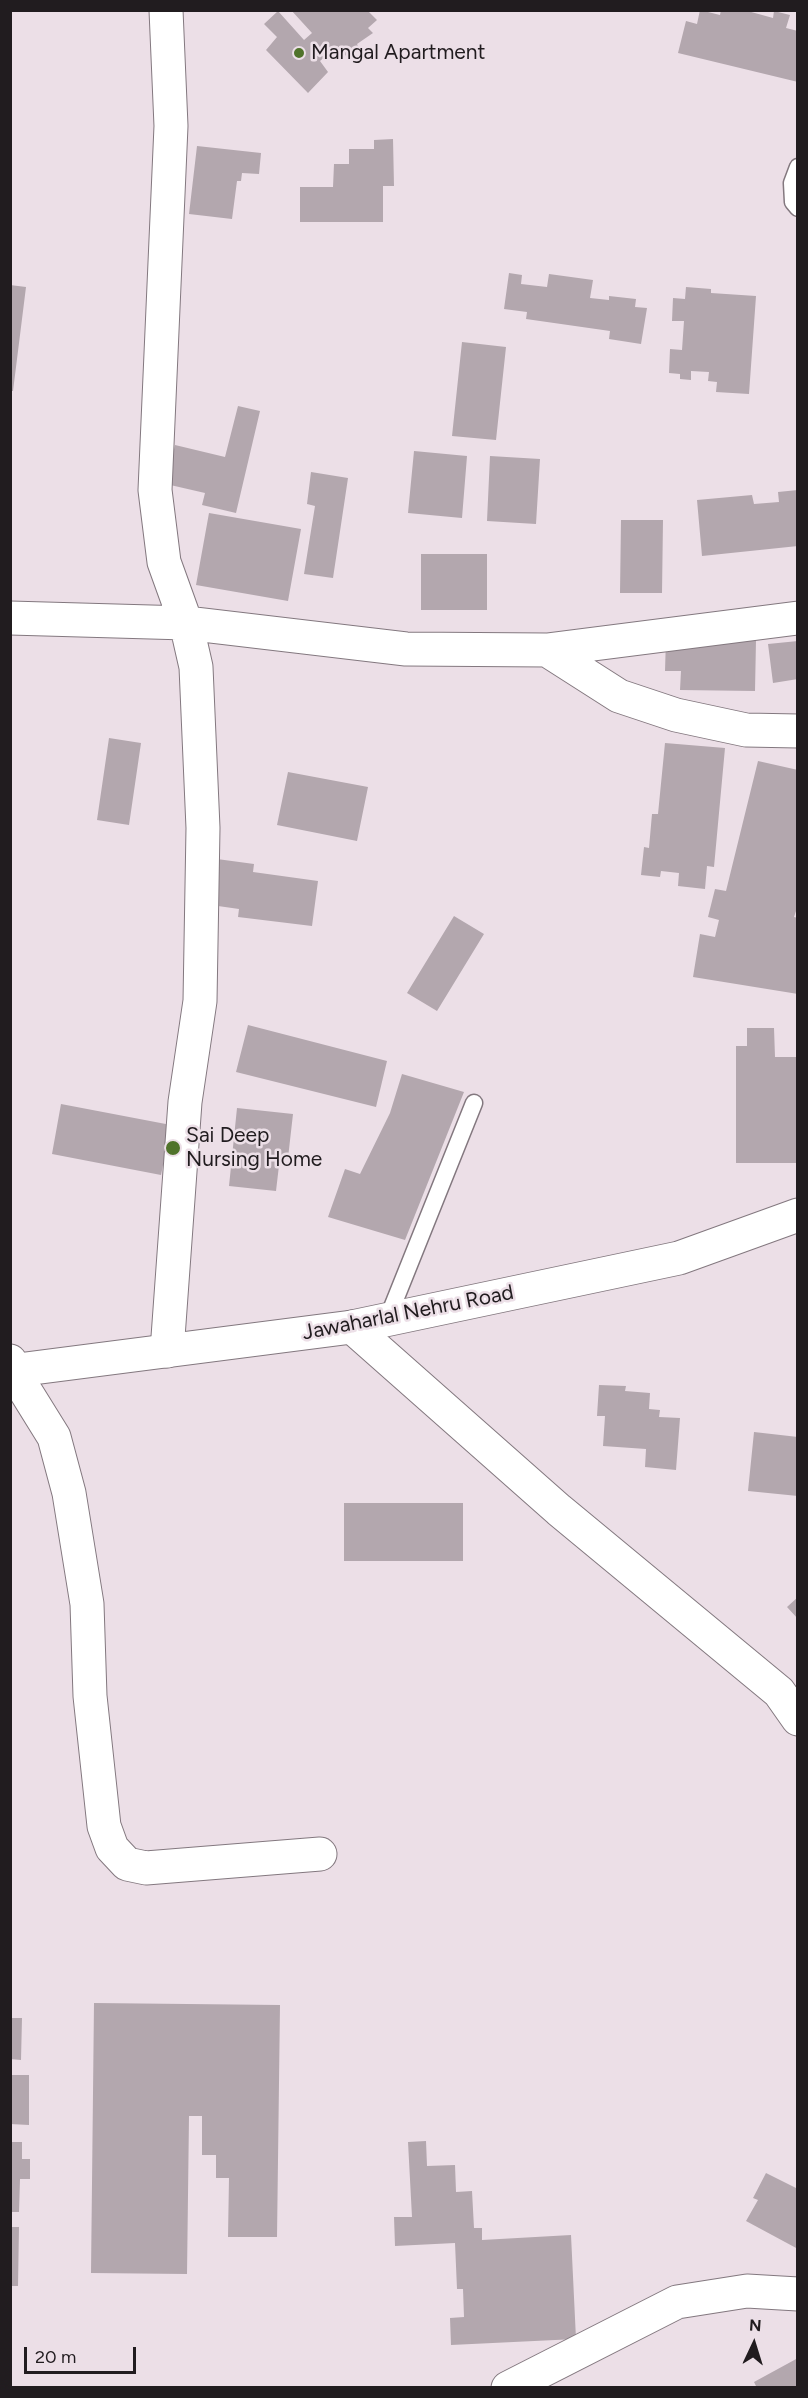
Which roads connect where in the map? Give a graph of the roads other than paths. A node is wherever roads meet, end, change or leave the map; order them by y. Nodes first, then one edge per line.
1 (166, 10) edge
2 (798, 167) edge
3 (798, 208) edge
4 (10, 618) edge
5 (798, 618) edge
6 (186, 623) junction
7 (547, 650) junction
8 (798, 731) edge
9 (474, 1103) dead end
10 (798, 1215) edge
11 (387, 1320) junction
12 (351, 1327) junction
13 (167, 1351) junction
14 (11, 1368) edge
15 (798, 1719) edge
16 (320, 1854) dead end
17 (798, 2294) edge
18 (508, 2388) edge

1 - 6 street
2 - 3 lane
4 - 6 street
5 - 7 street
6 - 7 street
6 - 13 street
7 - 8 street
9 - 11 lane
10 - 11 street, Jawaharlal Nehru Road
11 - 12 street, Jawaharlal Nehru Road
12 - 13 street, Jawaharlal Nehru Road
12 - 15 street
13 - 14 street, Jawaharlal Nehru Road
14 - 16 street
17 - 18 street

